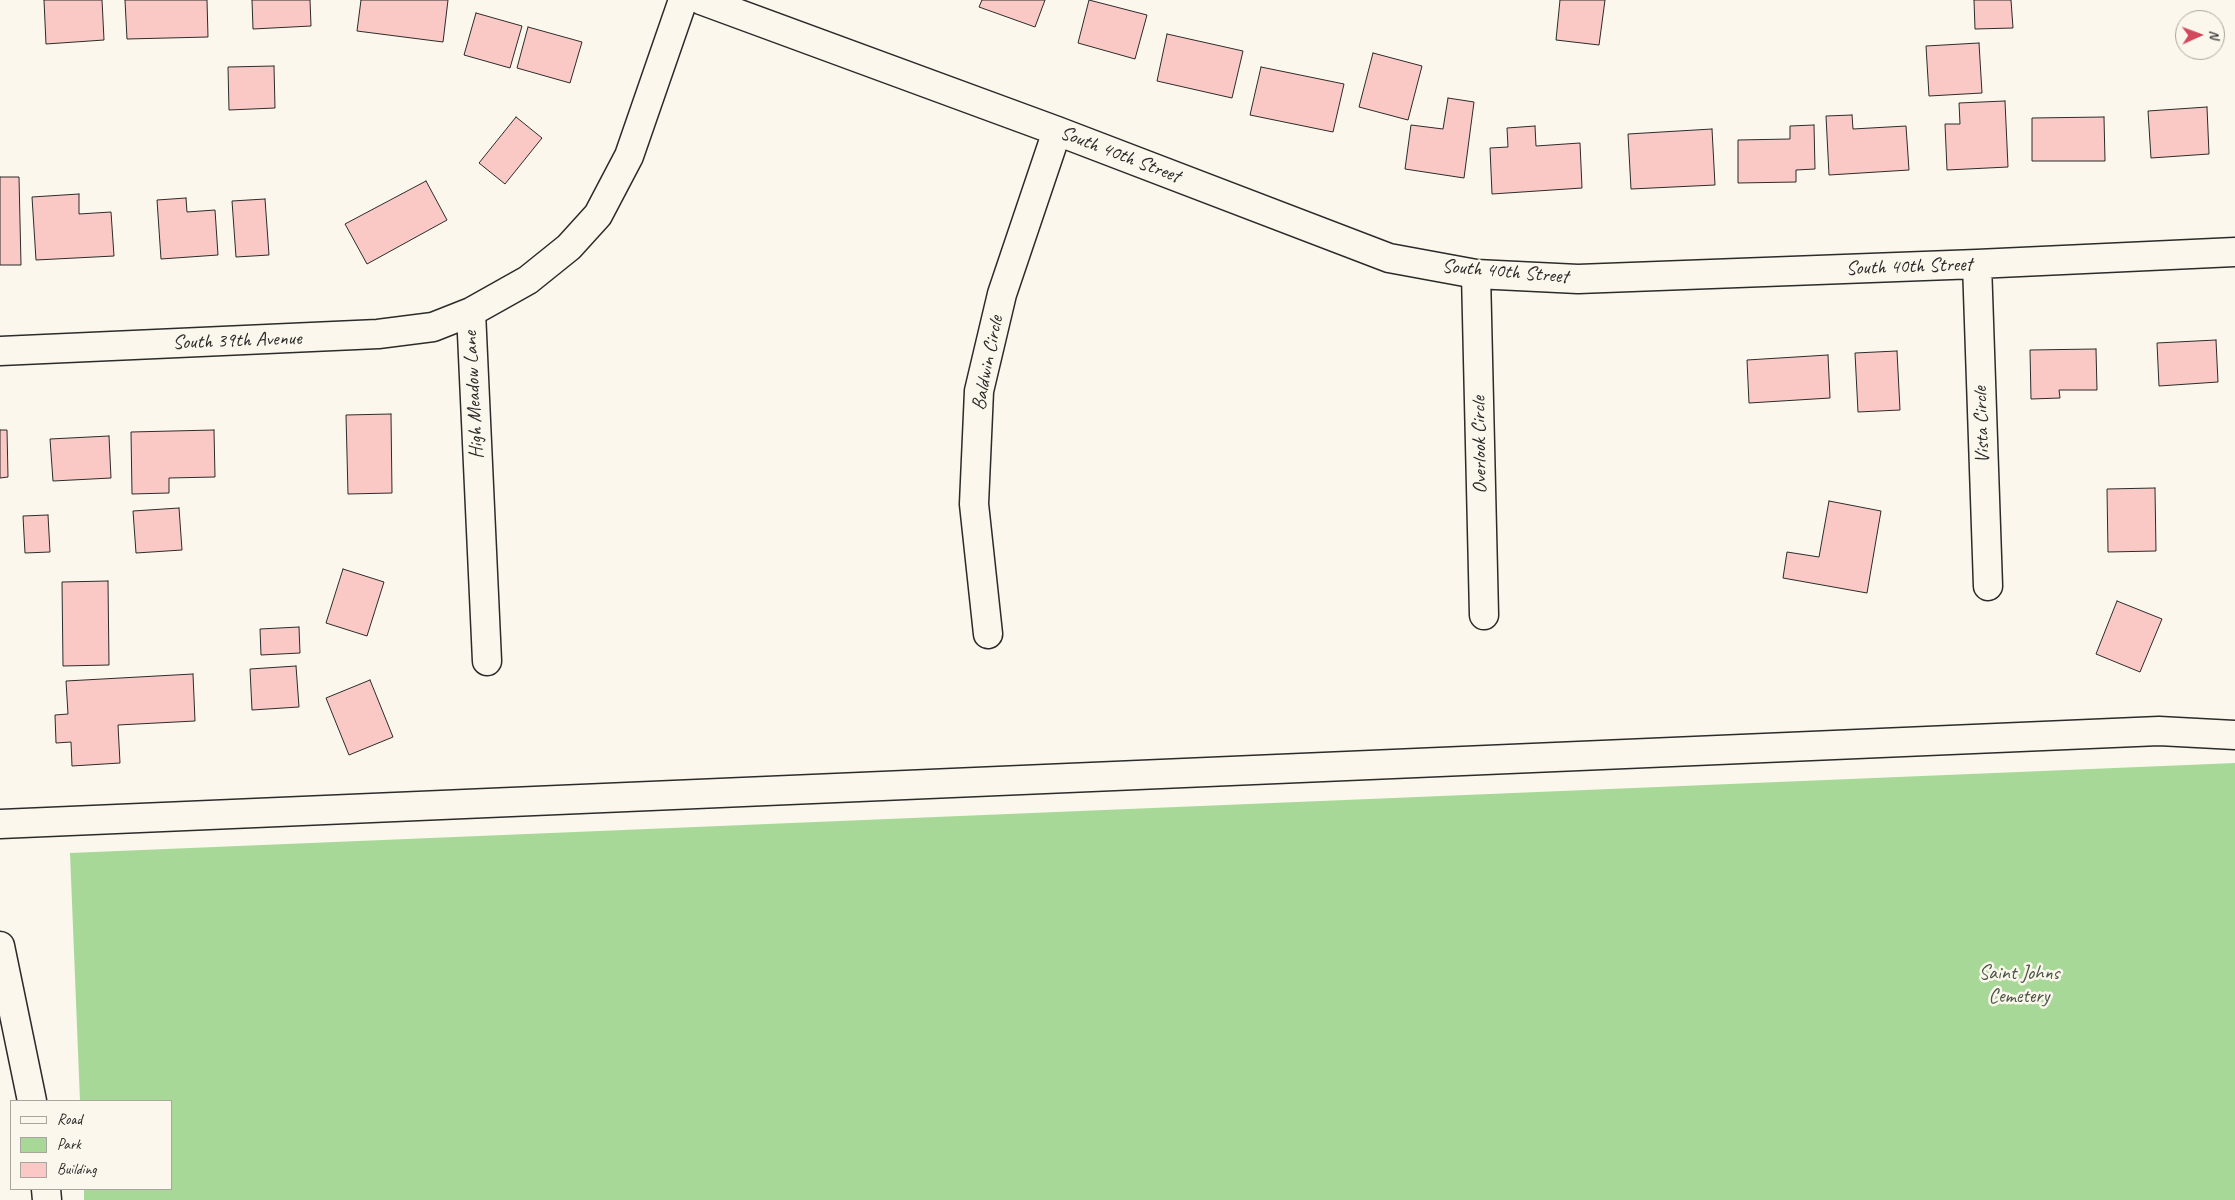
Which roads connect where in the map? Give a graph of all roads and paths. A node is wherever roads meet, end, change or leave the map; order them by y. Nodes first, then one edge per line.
1 (683, 0) edge
2 (701, 0) edge
3 (1057, 131) junction
4 (2235, 252) edge
5 (1977, 264) junction
6 (1476, 274) junction
7 (471, 312) junction
8 (0, 351) edge
9 (1988, 586) dead end
10 (1484, 615) dead end
11 (988, 634) dead end
12 (486, 661) dead end
13 (2235, 735) edge
14 (0, 824) edge
15 (0, 946) edge
16 (32, 1100) edge

1 - 7 street, High Meadow Lane
2 - 3 street, South 40th Street
3 - 6 street, South 40th Street
3 - 11 street, Baldwin Circle
4 - 5 street, South 40th Street
5 - 6 street, South 40th Street
5 - 9 street, Vista Circle
6 - 10 street, Overlook Circle
7 - 8 street, South 39th Avenue
7 - 12 street, High Meadow Lane
13 - 14 street
15 - 16 street

